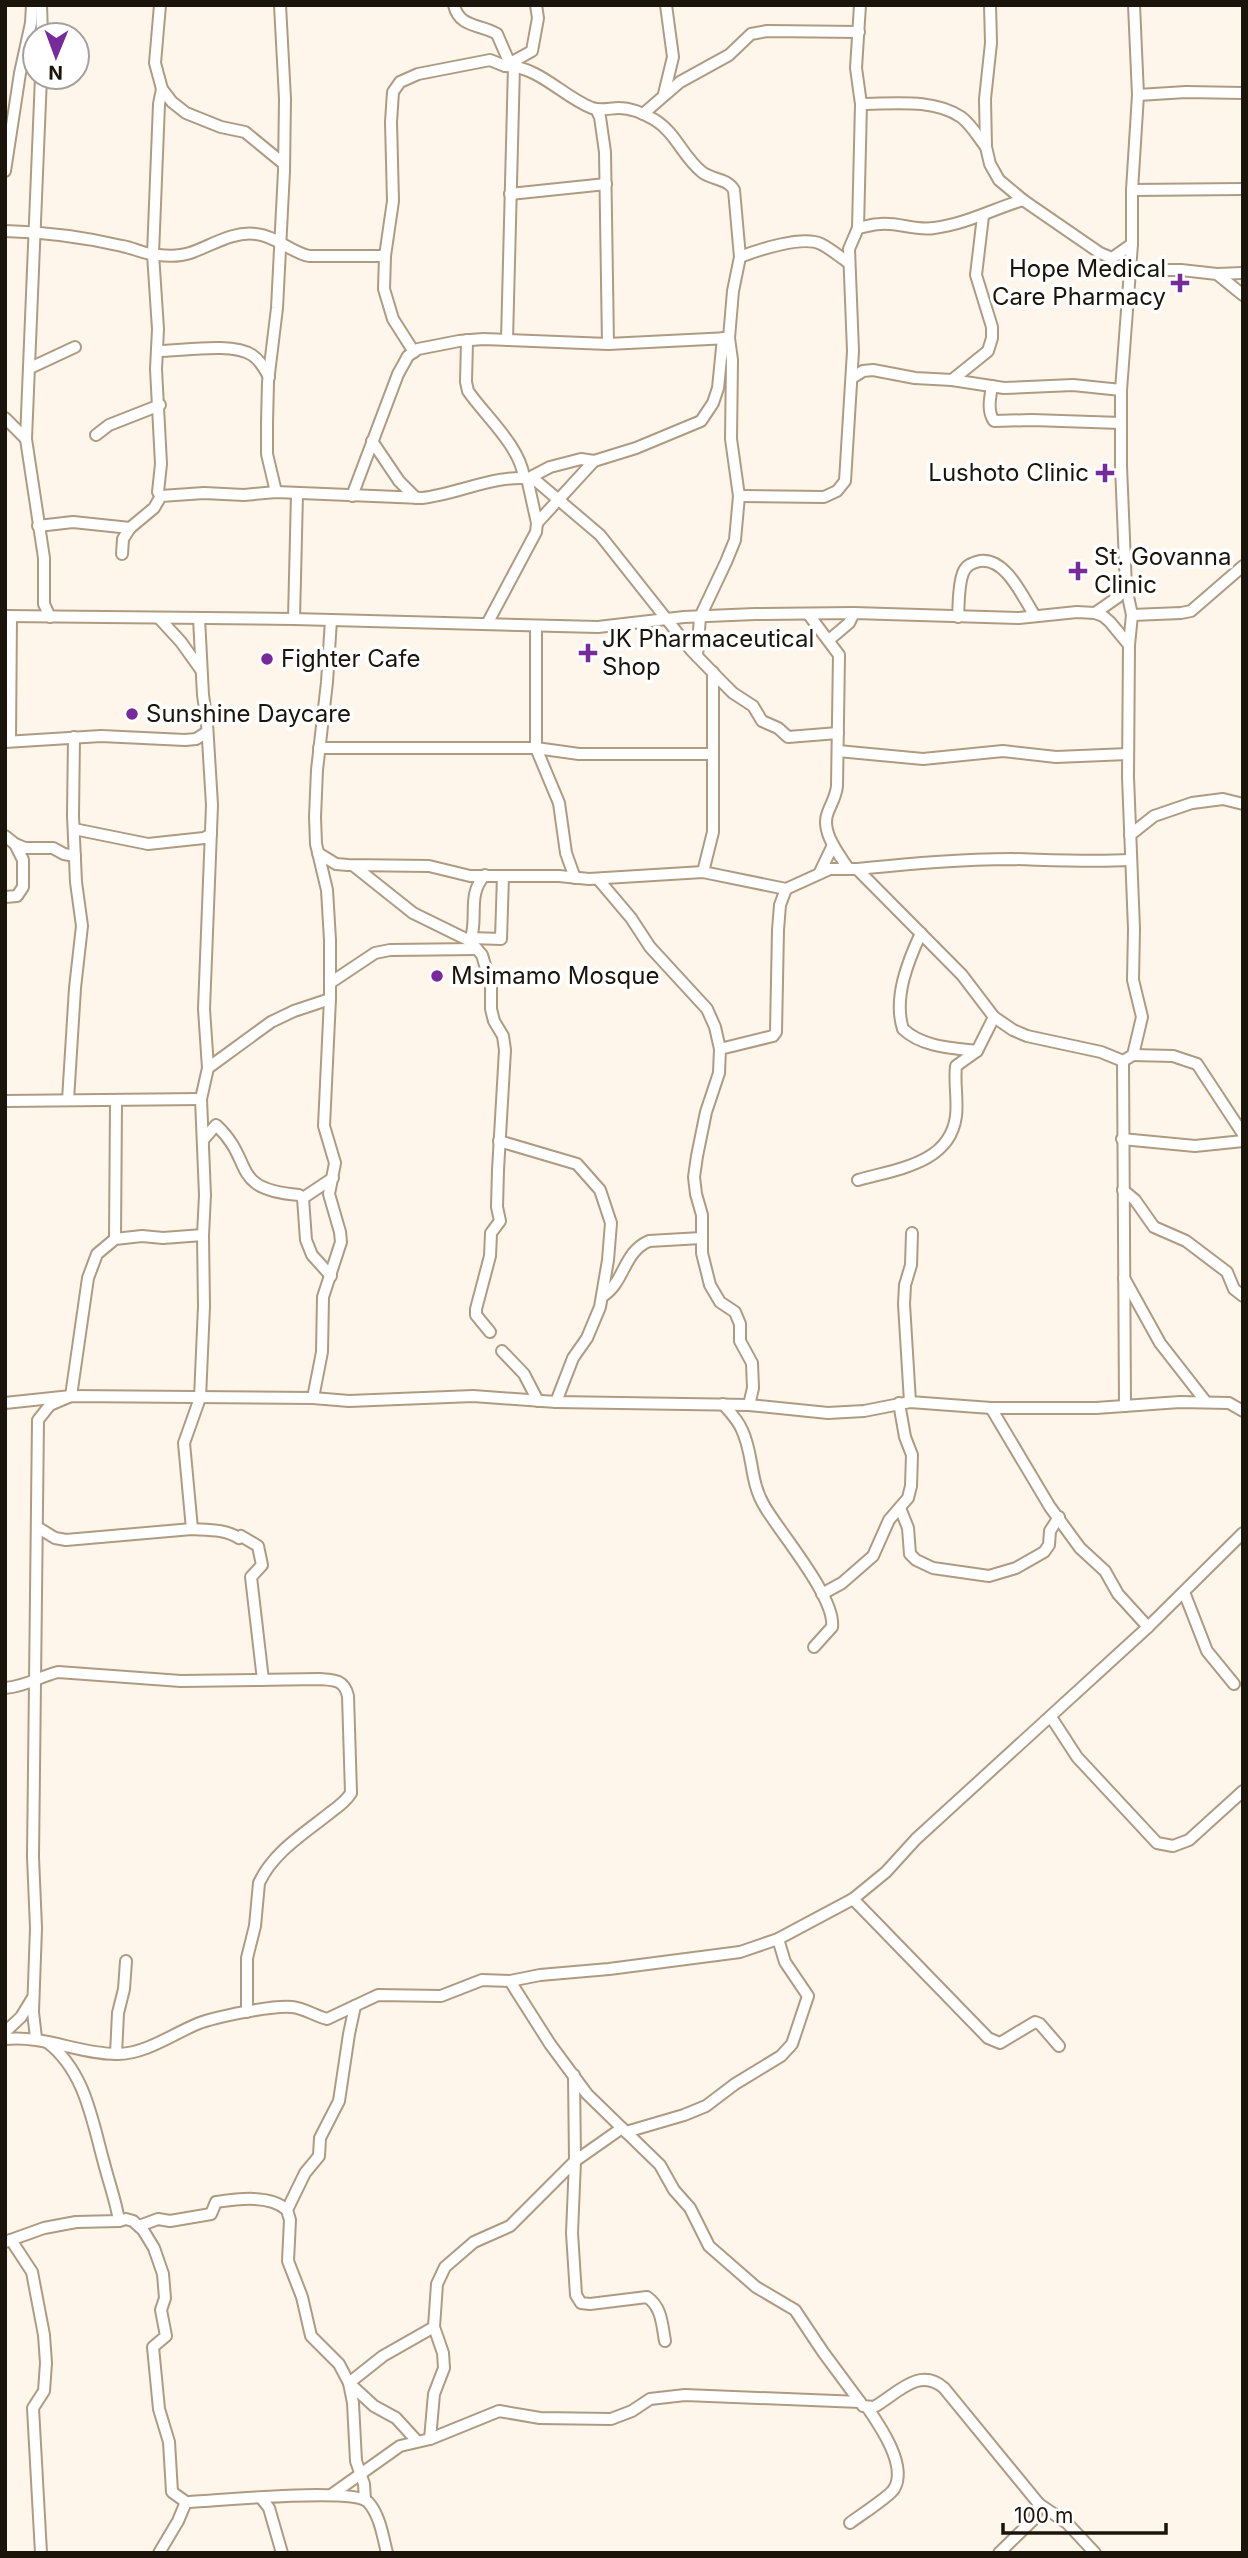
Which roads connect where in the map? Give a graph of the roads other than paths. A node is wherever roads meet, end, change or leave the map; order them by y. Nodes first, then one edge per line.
1 (32, 5) edge
2 (160, 5) edge
3 (280, 5) edge
4 (454, 5) edge
5 (536, 5) edge
6 (666, 5) edge
7 (860, 5) edge
8 (990, 5) edge
9 (1134, 5) edge
10 (859, 32) junction
11 (510, 65) junction
12 (162, 89) junction
13 (40, 91) edge
14 (1243, 93) edge
15 (664, 94) junction
16 (1138, 95) junction
17 (861, 104) junction
18 (596, 109) junction
19 (643, 114) junction
20 (986, 147) junction
21 (284, 164) junction
22 (5, 171) edge
23 (606, 184) junction
24 (1243, 189) edge
25 (1132, 190) junction
26 (510, 194) junction
27 (1023, 200) junction
28 (983, 216) junction
29 (858, 228) junction
30 (5, 231) edge
31 (35, 232) junction
32 (281, 242) junction
33 (1132, 244) junction
34 (153, 254) junction
35 (385, 256) junction
36 (740, 257) junction
37 (849, 263) junction
38 (1130, 270) junction
39 (1243, 273) edge
40 (1217, 274) junction
41 (1243, 295) edge
42 (726, 338) junction
43 (467, 340) junction
44 (507, 340) junction
45 (608, 344) junction
46 (75, 347) dead end
47 (157, 351) junction
48 (414, 352) junction
49 (30, 368) junction
50 (269, 377) junction
51 (852, 378) junction
52 (952, 380) junction
53 (992, 386) junction
54 (1121, 390) junction
55 (160, 405) junction
56 (5, 418) edge
57 (1121, 423) junction
58 (96, 435) dead end
59 (26, 439) junction
60 (372, 441) junction
61 (594, 461) junction
62 (527, 478) junction
63 (276, 492) junction
64 (297, 494) junction
65 (161, 496) junction
66 (352, 496) junction
67 (739, 496) junction
68 (416, 498) junction
69 (558, 501) junction
70 (537, 523) junction
71 (38, 526) junction
72 (130, 528) junction
73 (122, 554) dead end
74 (1243, 566) edge
75 (1126, 587) junction
76 (854, 613) junction
77 (1095, 613) junction
78 (809, 615) junction
79 (1132, 615) junction
80 (8, 616) edge
81 (1035, 616) junction
82 (50, 617) junction
83 (700, 617) junction
84 (958, 617) junction
85 (159, 618) junction
86 (199, 618) junction
87 (294, 619) junction
88 (331, 620) junction
89 (669, 620) junction
90 (487, 624) junction
91 (536, 626) junction
92 (829, 640) junction
93 (1129, 645) junction
94 (697, 656) junction
95 (201, 670) junction
96 (713, 672) junction
97 (207, 732) junction
98 (838, 733) junction
99 (74, 737) junction
100 (7, 741) edge
101 (319, 748) junction
102 (536, 748) junction
103 (838, 751) junction
104 (713, 754) junction
105 (1128, 754) junction
106 (1243, 804) edge
107 (74, 830) junction
108 (211, 834) junction
109 (1130, 835) junction
110 (5, 836) edge
111 (15, 844) junction
112 (833, 845) junction
113 (318, 853) junction
114 (75, 856) junction
115 (1130, 860) junction
116 (354, 866) junction
117 (853, 869) junction
118 (703, 872) junction
119 (820, 873) junction
120 (485, 876) junction
121 (503, 876) junction
122 (575, 878) junction
123 (598, 879) junction
124 (786, 889) junction
125 (5, 897) edge
126 (921, 933) junction
127 (473, 943) junction
128 (330, 983) junction
129 (330, 999) junction
130 (994, 1017) junction
131 (720, 1049) junction
132 (977, 1051) junction
133 (1128, 1058) junction
134 (208, 1068) junction
135 (68, 1100) junction
136 (201, 1100) junction
137 (5, 1101) edge
138 (116, 1102) junction
139 (1243, 1134) edge
140 (204, 1139) junction
141 (1122, 1139) junction
142 (499, 1141) junction
143 (1243, 1141) edge
144 (332, 1178) junction
145 (858, 1180) dead end
146 (1123, 1190) junction
147 (303, 1198) junction
148 (912, 1233) dead end
149 (203, 1235) junction
150 (701, 1238) junction
151 (115, 1239) junction
152 (331, 1276) junction
153 (1124, 1278) junction
154 (603, 1296) junction
155 (1243, 1296) edge
156 (490, 1332) dead end
157 (502, 1351) dead end
158 (5, 1392) edge
159 (71, 1396) junction
160 (200, 1398) junction
161 (313, 1398) junction
162 (538, 1401) junction
163 (15, 1402) edge
164 (556, 1402) junction
165 (1206, 1402) junction
166 (905, 1403) junction
167 (723, 1404) junction
168 (749, 1405) junction
169 (1125, 1406) junction
170 (991, 1408) junction
171 (1243, 1411) edge
172 (38, 1420) junction
173 (900, 1508) junction
174 (1059, 1517) junction
175 (37, 1527) junction
176 (192, 1529) junction
177 (1243, 1532) edge
178 (55, 1538) junction
179 (37, 1551) junction
180 (1184, 1592) junction
181 (822, 1594) junction
182 (1148, 1627) junction
183 (814, 1647) dead end
184 (262, 1680) junction
185 (34, 1682) junction
186 (1234, 1684) dead end
187 (5, 1688) edge
188 (1051, 1717) junction
189 (1243, 1791) edge
190 (853, 1899) junction
191 (778, 1939) junction
192 (126, 1961) dead end
193 (510, 1981) junction
194 (34, 1997) junction
195 (355, 2006) junction
196 (247, 2012) junction
197 (5, 2032) edge
198 (5, 2039) edge
199 (40, 2039) junction
200 (1059, 2046) dead end
201 (116, 2054) junction
202 (574, 2075) junction
203 (624, 2130) junction
204 (575, 2161) junction
205 (287, 2210) junction
206 (119, 2221) junction
207 (139, 2227) junction
208 (8, 2241) edge
209 (434, 2327) junction
210 (665, 2341) dead end
211 (349, 2383) junction
212 (864, 2404) junction
213 (430, 2439) junction
214 (417, 2441) junction
215 (360, 2475) junction
216 (331, 2495) junction
217 (261, 2498) junction
218 (365, 2500) junction
219 (186, 2502) junction
220 (1039, 2504) junction
221 (850, 2524) dead end
222 (41, 2553) edge
223 (159, 2553) edge
224 (282, 2553) edge
225 (387, 2553) edge
226 (999, 2553) edge
227 (1095, 2553) edge

1 - 22 street
2 - 12 street
3 - 21 street
4 - 11 street
5 - 11 street
6 - 15 street
7 - 10 street
8 - 20 street
9 - 16 street
10 - 15 street
10 - 17 street
11 - 18 street
11 - 26 street
11 - 35 street
12 - 21 street
12 - 34 street
13 - 31 street
14 - 16 street
15 - 19 street
16 - 25 street
17 - 20 street
17 - 29 street
18 - 19 street
18 - 23 street
19 - 36 street
20 - 27 street
21 - 32 street
23 - 26 street
23 - 45 street
24 - 25 street
25 - 33 street
26 - 44 street
27 - 28 street
27 - 33 street
28 - 29 street
28 - 52 street
29 - 37 street
30 - 31 street
31 - 34 street
31 - 49 street
32 - 34 street
32 - 35 street
32 - 50 street
33 - 38 street
34 - 47 street
35 - 48 street
36 - 37 street
36 - 42 street
37 - 51 street
38 - 40 street
38 - 54 street
39 - 40 street
40 - 41 street
42 - 45 street
42 - 61 street
42 - 67 street
43 - 44 street
43 - 48 street
43 - 62 street
44 - 45 street
46 - 49 street
47 - 50 street
47 - 55 street
48 - 60 street
49 - 59 street
50 - 63 street
51 - 52 street
51 - 67 street
52 - 53 street
53 - 54 street
53 - 57 street
54 - 57 street
55 - 58 street
55 - 65 street
56 - 59 street
57 - 75 street
59 - 71 street
60 - 66 street
60 - 68 street
61 - 62 street
61 - 69 street
62 - 68 street
62 - 69 street
62 - 70 street
63 - 64 street
63 - 65 street
64 - 66 street
64 - 87 street
65 - 72 street
66 - 68 street
67 - 83 street
69 - 70 street
69 - 89 street
70 - 90 street
71 - 72 street
71 - 82 street
72 - 73 street
74 - 79 street
75 - 77 street
75 - 79 street
76 - 78 street
76 - 84 street
76 - 92 street
77 - 81 street
77 - 93 street
78 - 83 street
78 - 92 street
79 - 93 street
80 - 82 street
80 - 100 street
81 - 84 street
81 - 84 street
82 - 85 street
83 - 89 street
83 - 94 street
85 - 86 street
85 - 95 street
86 - 87 street
86 - 95 street
87 - 88 street
88 - 90 street
88 - 101 street
89 - 91 street
89 - 94 street
90 - 91 street
91 - 102 street
92 - 98 street
93 - 105 street
94 - 96 street
95 - 97 street
96 - 98 street
96 - 104 street
97 - 99 street
97 - 108 street
98 - 103 street
99 - 100 street
99 - 107 street
101 - 102 street
101 - 113 street
102 - 104 street
102 - 122 street
103 - 105 street
103 - 112 street
104 - 118 street
105 - 109 street
106 - 109 street
107 - 108 street
107 - 114 street
108 - 134 street
109 - 115 street
110 - 111 street
111 - 114 street
111 - 125 street
112 - 117 street
112 - 119 street
113 - 116 street
113 - 128 street
114 - 135 street
115 - 117 street
115 - 133 street
116 - 120 street
116 - 127 street
117 - 119 street
117 - 126 street
118 - 123 street
118 - 124 street
119 - 124 street
120 - 121 street
120 - 127 street
121 - 122 street
121 - 127 street
122 - 123 street
123 - 131 street
124 - 131 street
126 - 130 street
126 - 132 street
127 - 128 street
127 - 142 street
128 - 129 street
129 - 134 street
129 - 144 street
130 - 132 street
130 - 133 street
131 - 150 street
132 - 145 street
133 - 139 street
133 - 141 street
134 - 136 street
135 - 137 street
135 - 138 street
136 - 138 street
136 - 140 street
138 - 151 street
140 - 147 street
140 - 149 street
141 - 143 street
141 - 146 street
142 - 154 street
142 - 156 street
144 - 147 street
144 - 152 street
146 - 153 street
146 - 155 street
147 - 152 street
148 - 166 street
149 - 151 street
149 - 160 street
150 - 154 street
150 - 168 street
151 - 159 street
152 - 161 street
153 - 165 street
153 - 169 street
154 - 164 street
157 - 162 street
158 - 163 street
159 - 160 street
159 - 163 street
159 - 172 street
160 - 161 street
160 - 176 street
161 - 162 street
162 - 164 street
163 - 172 street
164 - 167 street
165 - 169 street
165 - 171 street
166 - 168 street
166 - 170 street
166 - 173 street
167 - 168 street
167 - 181 street
169 - 170 street
170 - 174 street
172 - 175 street
173 - 174 street
173 - 181 street
174 - 182 street
175 - 178 street
175 - 179 street
176 - 178 street
176 - 184 street
177 - 180 street
178 - 179 street
179 - 185 street
180 - 182 street
180 - 186 street
181 - 183 street
182 - 188 street
184 - 185 street
184 - 196 street
185 - 187 street
185 - 194 street
188 - 189 street
188 - 190 street
190 - 191 street
190 - 200 street
191 - 193 street
191 - 203 street
192 - 201 street
193 - 195 street
193 - 202 street
194 - 197 street
194 - 199 street
195 - 196 street
195 - 205 street
196 - 201 street
198 - 199 street
199 - 201 street
199 - 206 street
202 - 203 street
202 - 204 street
203 - 204 street
203 - 212 street
204 - 209 street
204 - 210 street
205 - 207 street
205 - 211 street
206 - 207 street
206 - 208 street
207 - 219 street
208 - 222 street
209 - 211 street
209 - 213 street
211 - 214 street
211 - 215 street
212 - 213 street
212 - 220 street
212 - 221 street
213 - 214 street
214 - 215 street
215 - 216 street
215 - 218 street
216 - 217 street
216 - 218 street
217 - 219 street
217 - 224 street
218 - 225 street
219 - 223 street
220 - 226 street
220 - 227 street

